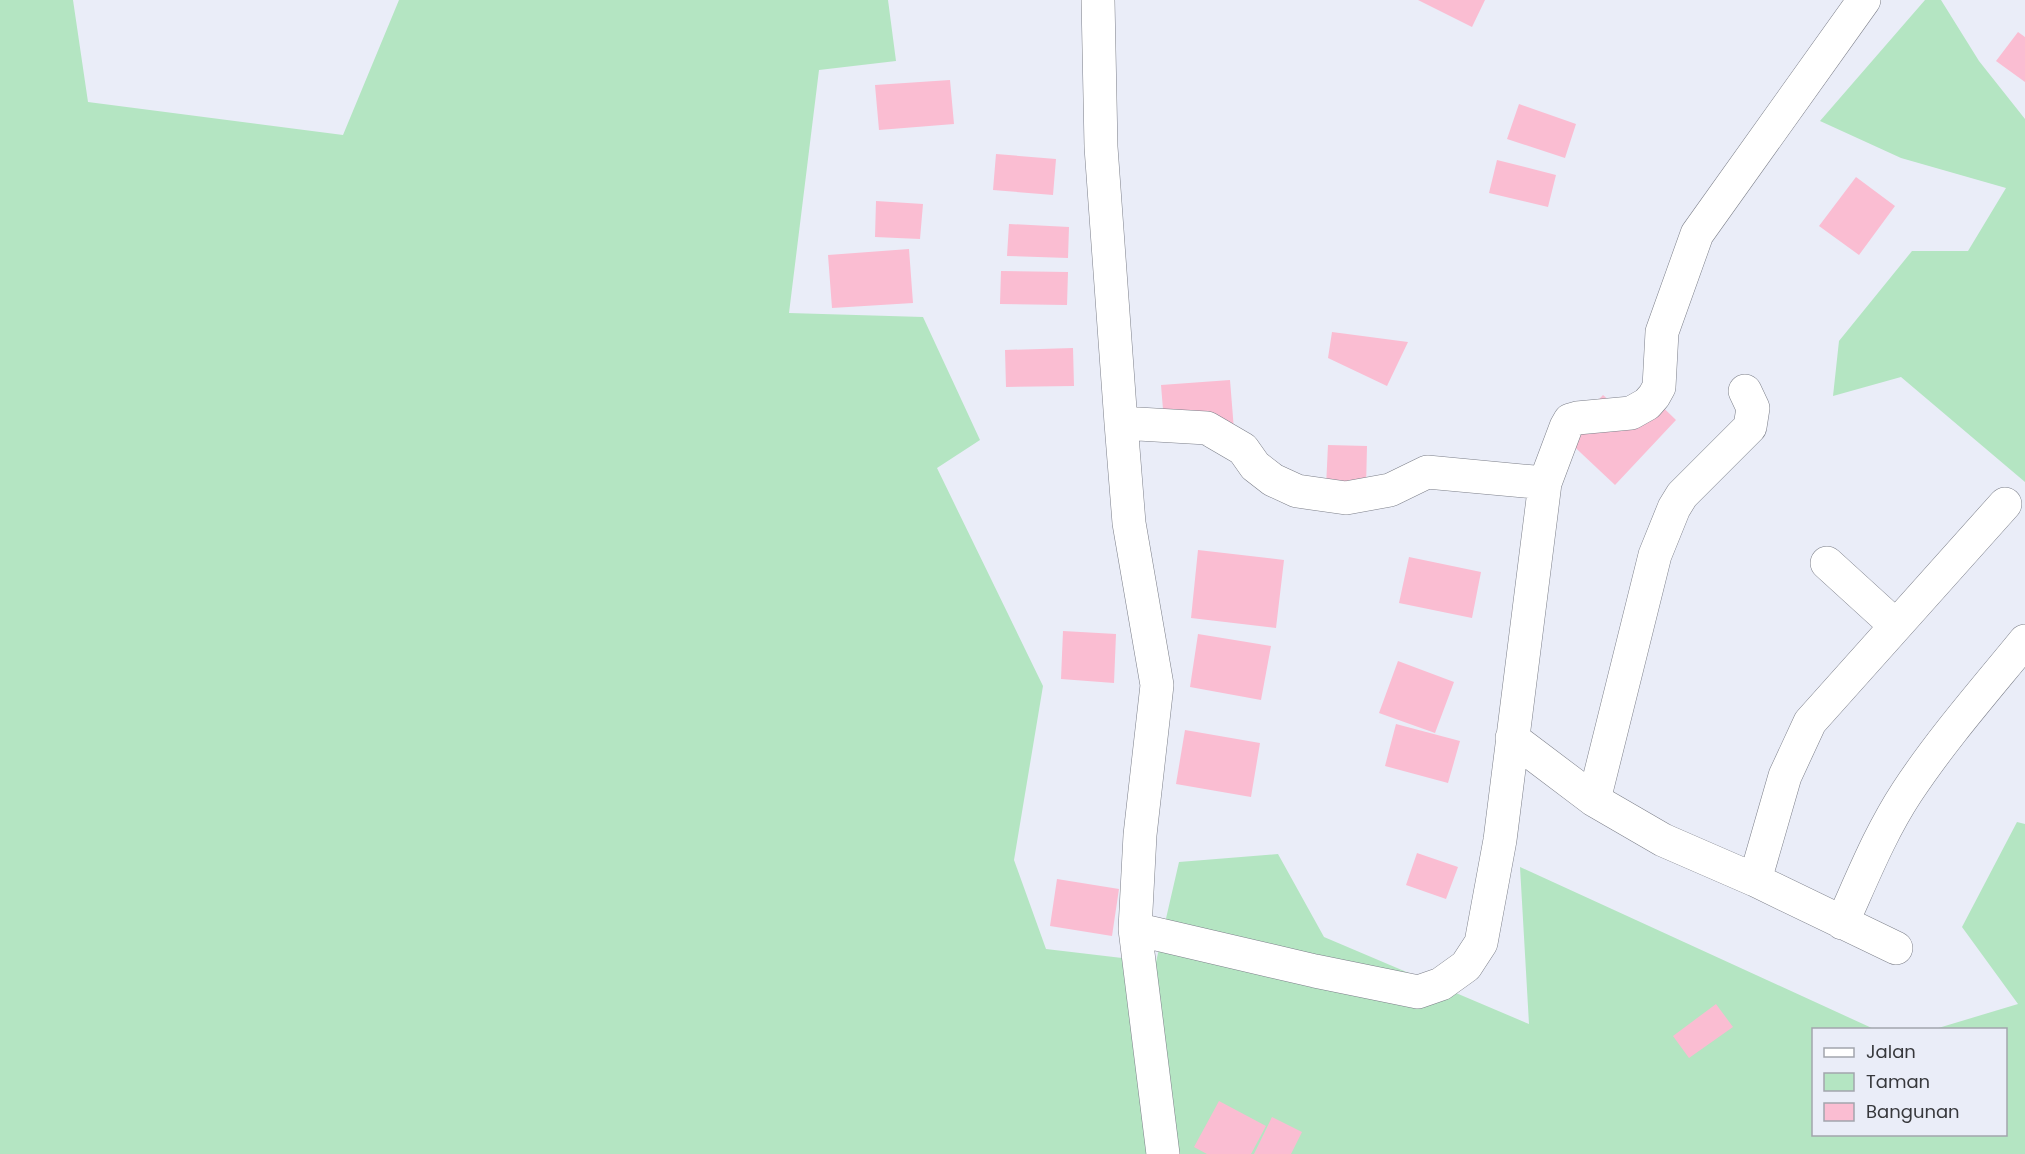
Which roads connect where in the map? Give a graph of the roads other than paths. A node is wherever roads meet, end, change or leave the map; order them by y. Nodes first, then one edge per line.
1 (1098, 0) edge
2 (1864, 0) edge
3 (1745, 391) dead end
4 (1121, 423) junction
5 (1545, 483) junction
6 (2004, 504) dead end
7 (1827, 563) dead end
8 (1895, 625) junction
9 (2025, 641) edge
10 (1512, 738) junction
11 (1594, 800) junction
12 (1755, 880) junction
13 (1842, 923) junction
14 (1135, 929) junction
15 (1896, 948) dead end
16 (1163, 1154) edge

1 - 4 street
2 - 5 street
3 - 11 street
4 - 5 street
4 - 14 street
5 - 10 street
6 - 8 street
7 - 8 street
8 - 12 street
9 - 13 street
10 - 11 street
10 - 14 street
11 - 12 street
12 - 13 street
13 - 15 street
14 - 16 street

